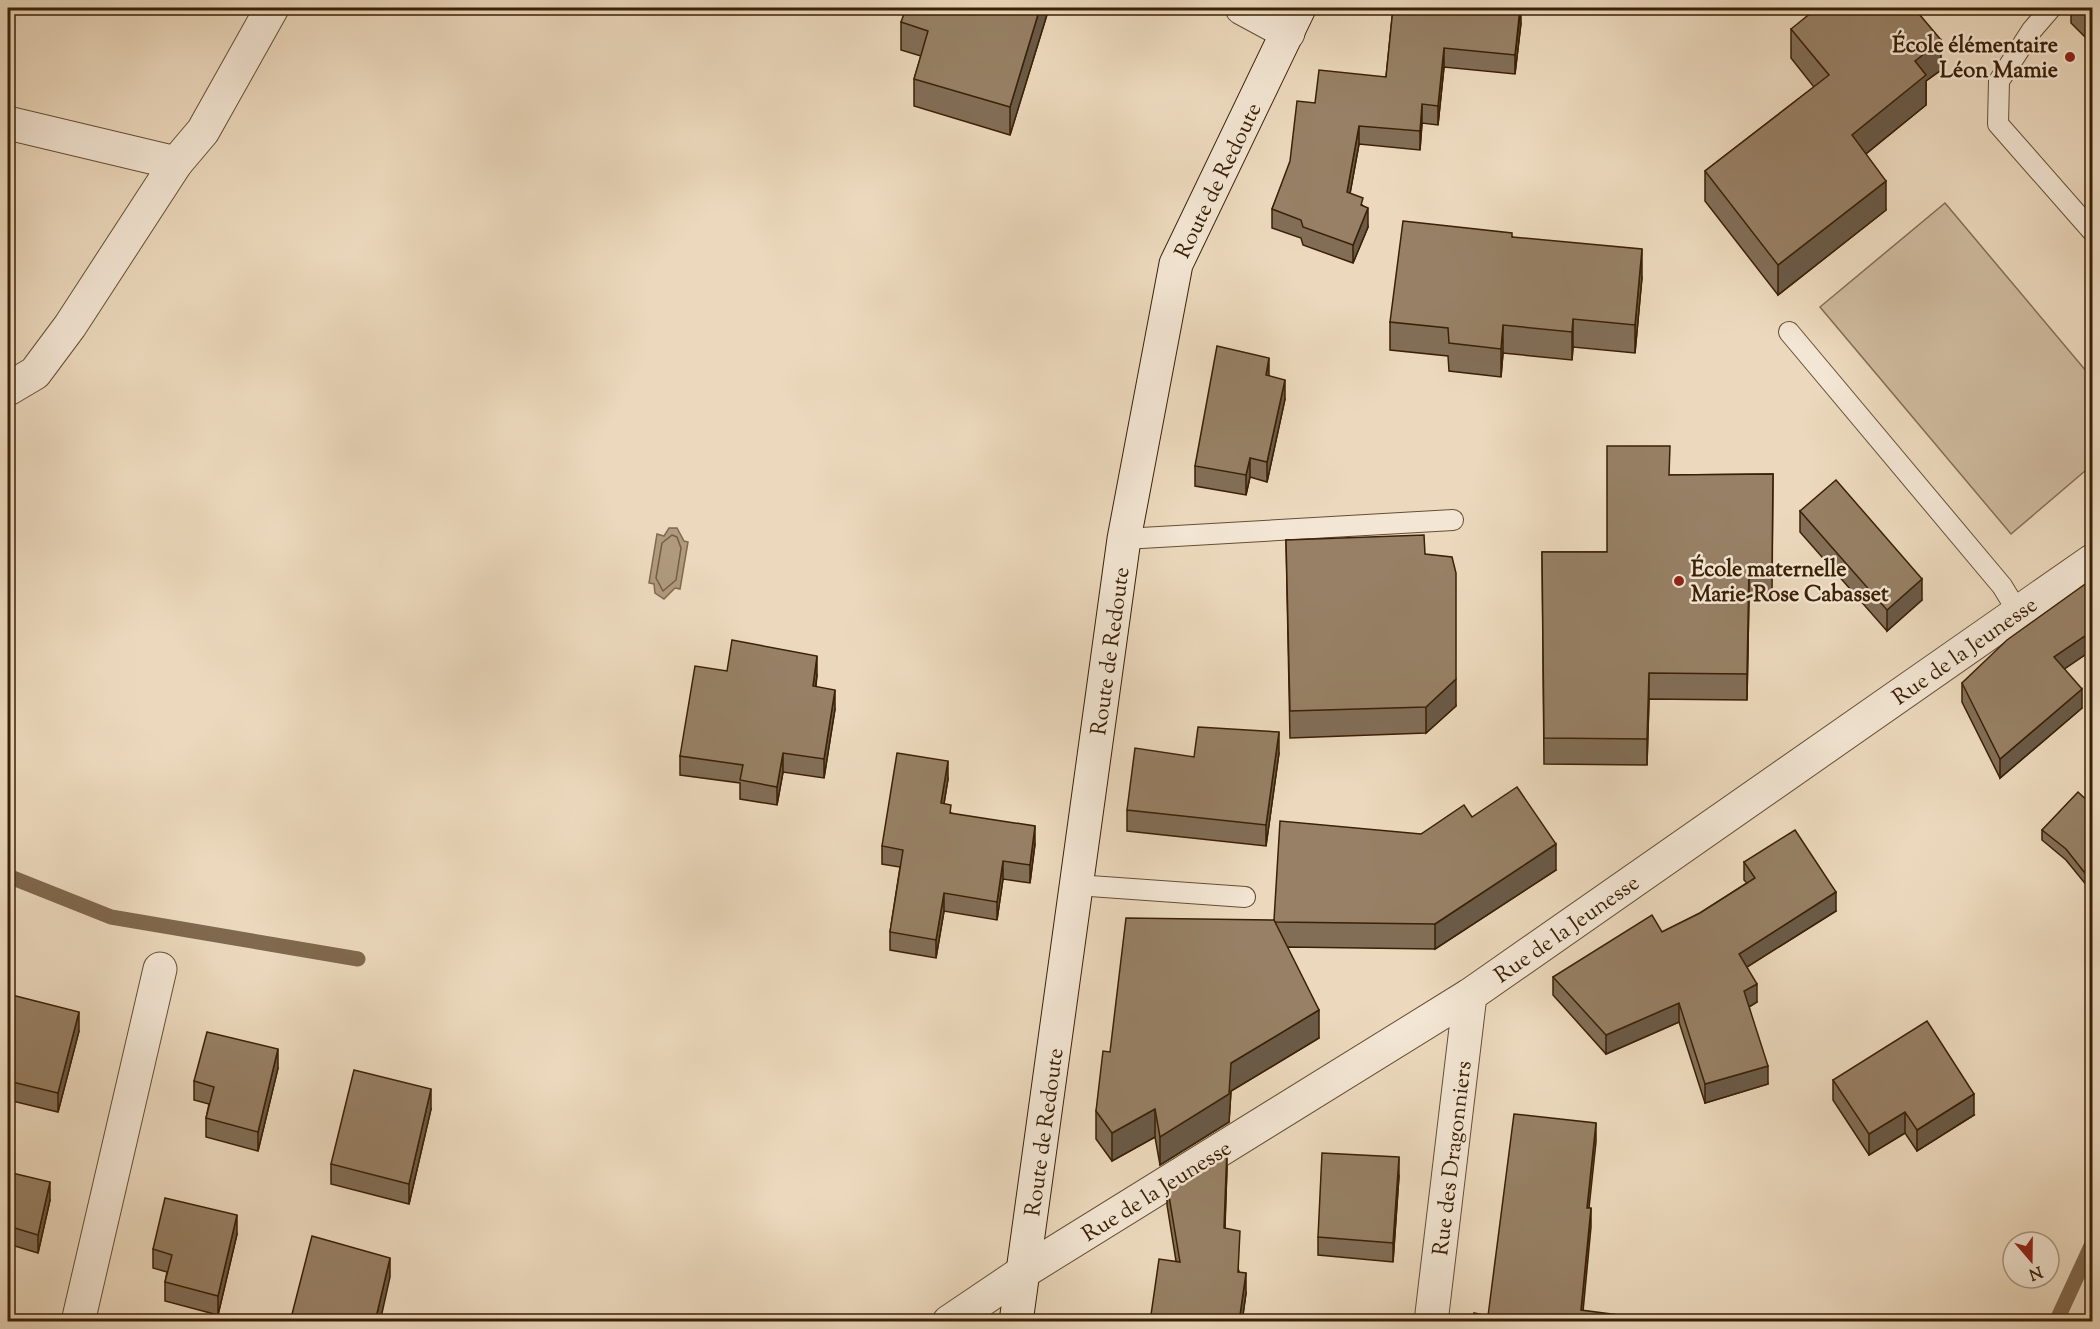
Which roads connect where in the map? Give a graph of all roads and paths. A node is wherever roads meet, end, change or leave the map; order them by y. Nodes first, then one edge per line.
1 (272, 8) edge
2 (1242, 8) edge
3 (2051, 8) edge
4 (1294, 20) edge
5 (8, 123) edge
6 (176, 163) junction
7 (2092, 231) edge
8 (1789, 332) dead end
9 (8, 389) edge
10 (1453, 520) dead end
11 (1124, 539) junction
12 (2092, 561) edge
13 (2018, 612) junction
14 (1076, 885) junction
15 (1245, 897) dead end
16 (160, 969) dead end
17 (1470, 995) junction
18 (1023, 1272) junction
19 (78, 1322) edge
20 (949, 1322) edge
21 (1016, 1322) edge
22 (1431, 1322) edge

1 - 6 street
2 - 4 street
3 - 7 lane
4 - 11 street, Route de Redoute
5 - 6 street
6 - 9 street
8 - 13 lane
10 - 11 lane
11 - 14 street, Route de Redoute
12 - 13 street, Rue de la Jeunesse
13 - 17 street, Rue de la Jeunesse
14 - 15 lane
14 - 18 street, Route de Redoute
16 - 19 street
17 - 18 street, Rue de la Jeunesse
17 - 22 street, Rue des Dragonniers
18 - 20 street, Rue de la Jeunesse
18 - 21 street, Route de Redoute

